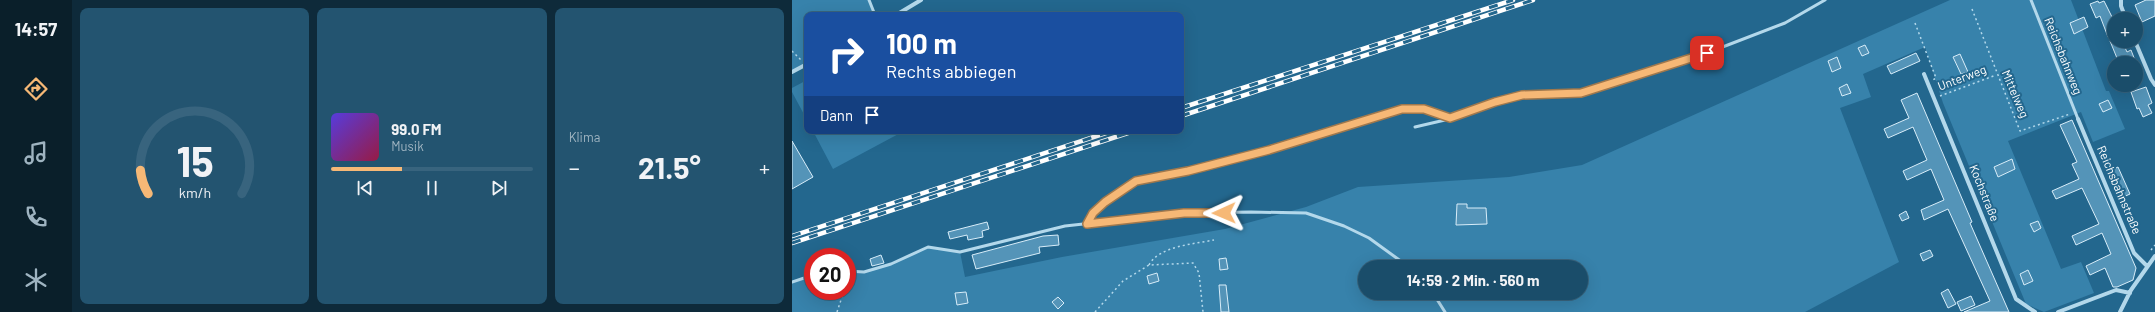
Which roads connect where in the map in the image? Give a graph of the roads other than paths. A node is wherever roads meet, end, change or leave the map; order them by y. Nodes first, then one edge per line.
1 (869, 0) edge
2 (921, 0) edge
3 (1825, 0) edge
4 (2031, 0) edge
5 (2122, 0) edge
6 (874, 12) edge
7 (901, 12) edge
8 (2123, 12) edge
9 (2138, 48) edge
10 (804, 66) edge
11 (792, 72) edge
12 (1924, 74) dead end
13 (2155, 85) edge
14 (1450, 118) junction
15 (2078, 119) joint
16 (1415, 128) dead end
17 (1087, 224) junction
18 (2155, 256) edge
19 (1399, 260) edge
20 (2147, 266) junction
21 (856, 272) edge
22 (804, 278) edge
23 (792, 282) edge
24 (2130, 293) junction
25 (1437, 300) edge
26 (1445, 312) edge
27 (2035, 312) edge
28 (2058, 312) edge
29 (2120, 312) edge

1 - 6 lane
2 - 7 street
3 - 14 lane
4 - 15 lane, Reichsbahnweg
5 - 8 street
9 - 13 street
10 - 11 street
12 - 27 street, Kochstraße
14 - 16 lane
14 - 17 lane
15 - 20 street, Reichsbahnstraße
17 - 19 lane
17 - 21 lane
18 - 20 street
20 - 24 street
22 - 23 lane
24 - 28 street
24 - 29 street
25 - 26 lane

